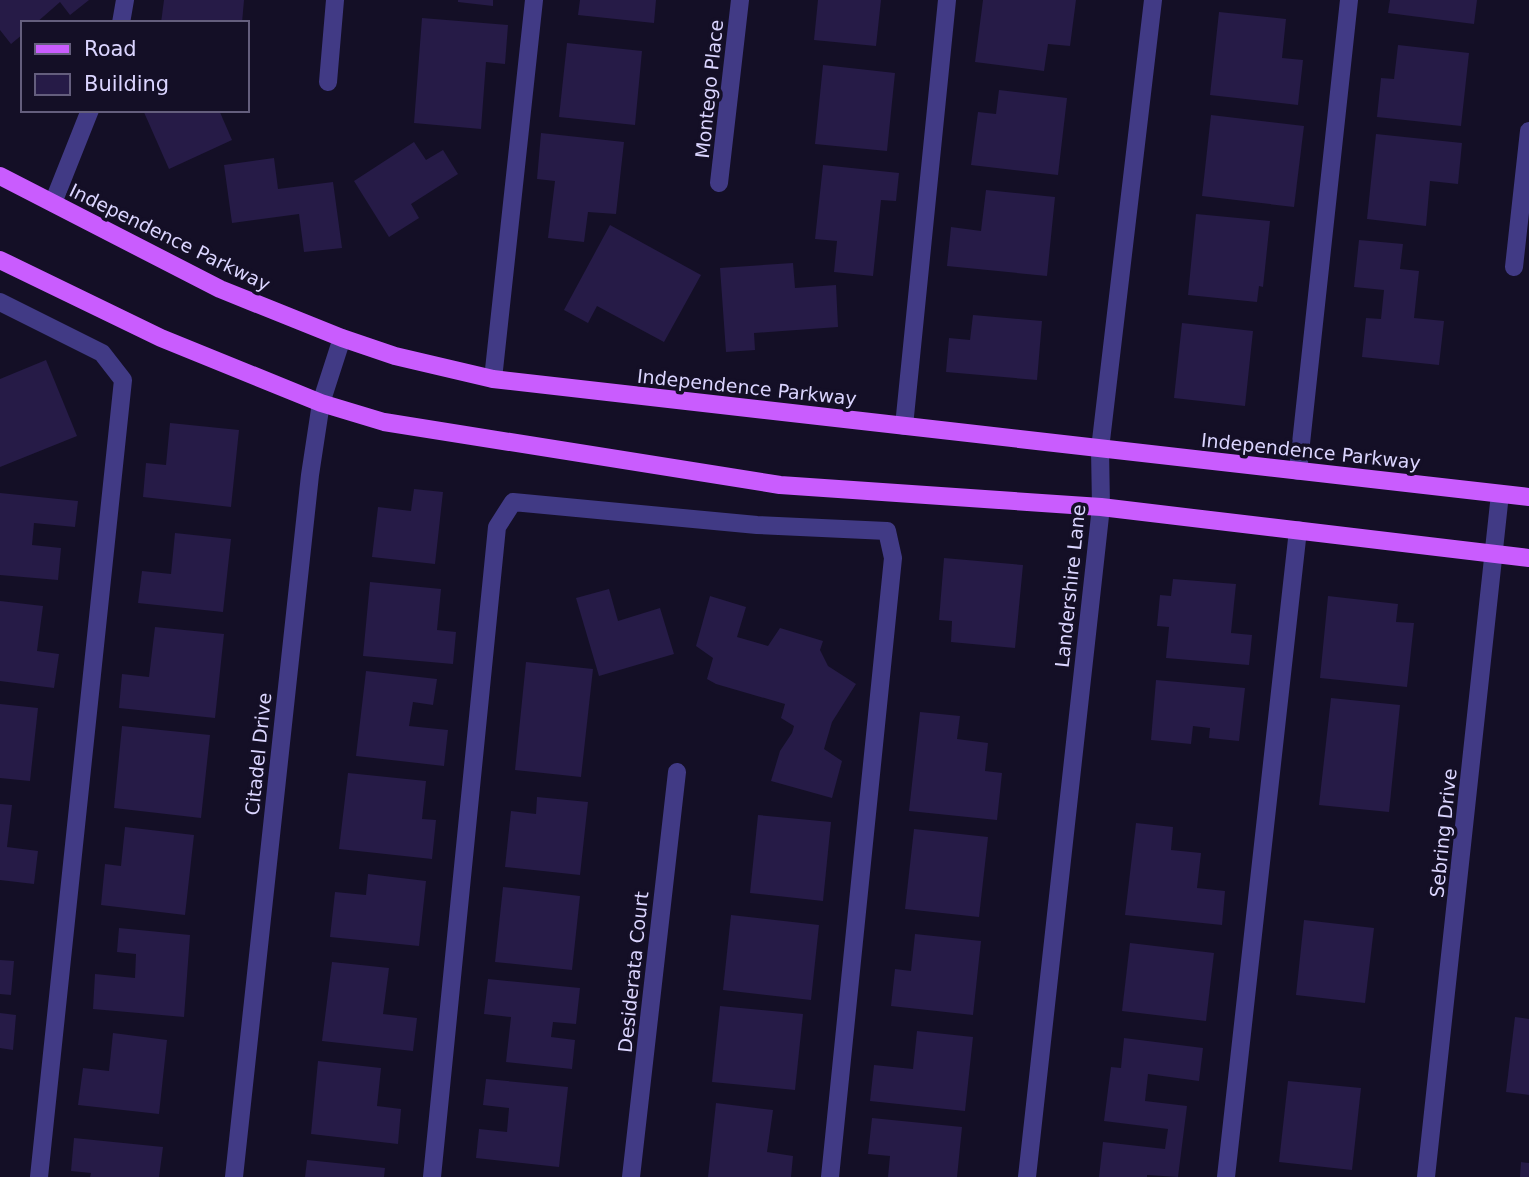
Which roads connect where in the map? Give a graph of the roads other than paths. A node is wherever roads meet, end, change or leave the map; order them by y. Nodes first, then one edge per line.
1 (125, 0) edge
2 (335, 0) edge
3 (534, 0) edge
4 (740, 0) edge
5 (947, 0) edge
6 (1153, 0) edge
7 (1349, 0) edge
8 (121, 21) edge
9 (328, 82) dead end
10 (89, 112) edge
11 (1529, 131) edge
12 (0, 176) edge
13 (719, 184) dead end
14 (53, 203) junction
15 (0, 260) edge
16 (1514, 267) dead end
17 (0, 302) edge
18 (342, 338) junction
19 (493, 379) junction
20 (321, 403) junction
21 (904, 426) junction
22 (1100, 449) junction
23 (1298, 471) junction
24 (1500, 494) junction
25 (1529, 497) edge
26 (1101, 507) junction
27 (1298, 530) junction
28 (1494, 553) junction
29 (1529, 558) edge
30 (677, 772) dead end
31 (39, 1177) edge
32 (234, 1177) edge
33 (432, 1177) edge
34 (631, 1177) edge
35 (830, 1177) edge
36 (1027, 1177) edge
37 (1226, 1177) edge
38 (1426, 1177) edge

1 - 8 street
2 - 9 street
3 - 19 street
4 - 13 street, Montego Place
5 - 21 street
6 - 22 street, Landershire Lane
7 - 23 street
10 - 14 street
11 - 16 street
12 - 14 main road, Independence Parkway
14 - 18 main road, Independence Parkway
15 - 20 main road
17 - 31 street
18 - 19 main road, Independence Parkway
18 - 20 street, Citadel Drive
19 - 21 main road, Independence Parkway
20 - 26 main road
20 - 32 street, Citadel Drive
21 - 22 main road, Independence Parkway
22 - 23 main road, Independence Parkway
22 - 26 street, Landershire Lane
23 - 24 main road, Independence Parkway
24 - 25 main road, Independence Parkway
24 - 28 street, Sebring Drive
26 - 27 main road
26 - 36 street, Landershire Lane
27 - 28 main road
27 - 37 street
28 - 29 main road
28 - 38 street, Sebring Drive
30 - 34 street, Desiderata Court
33 - 35 street

